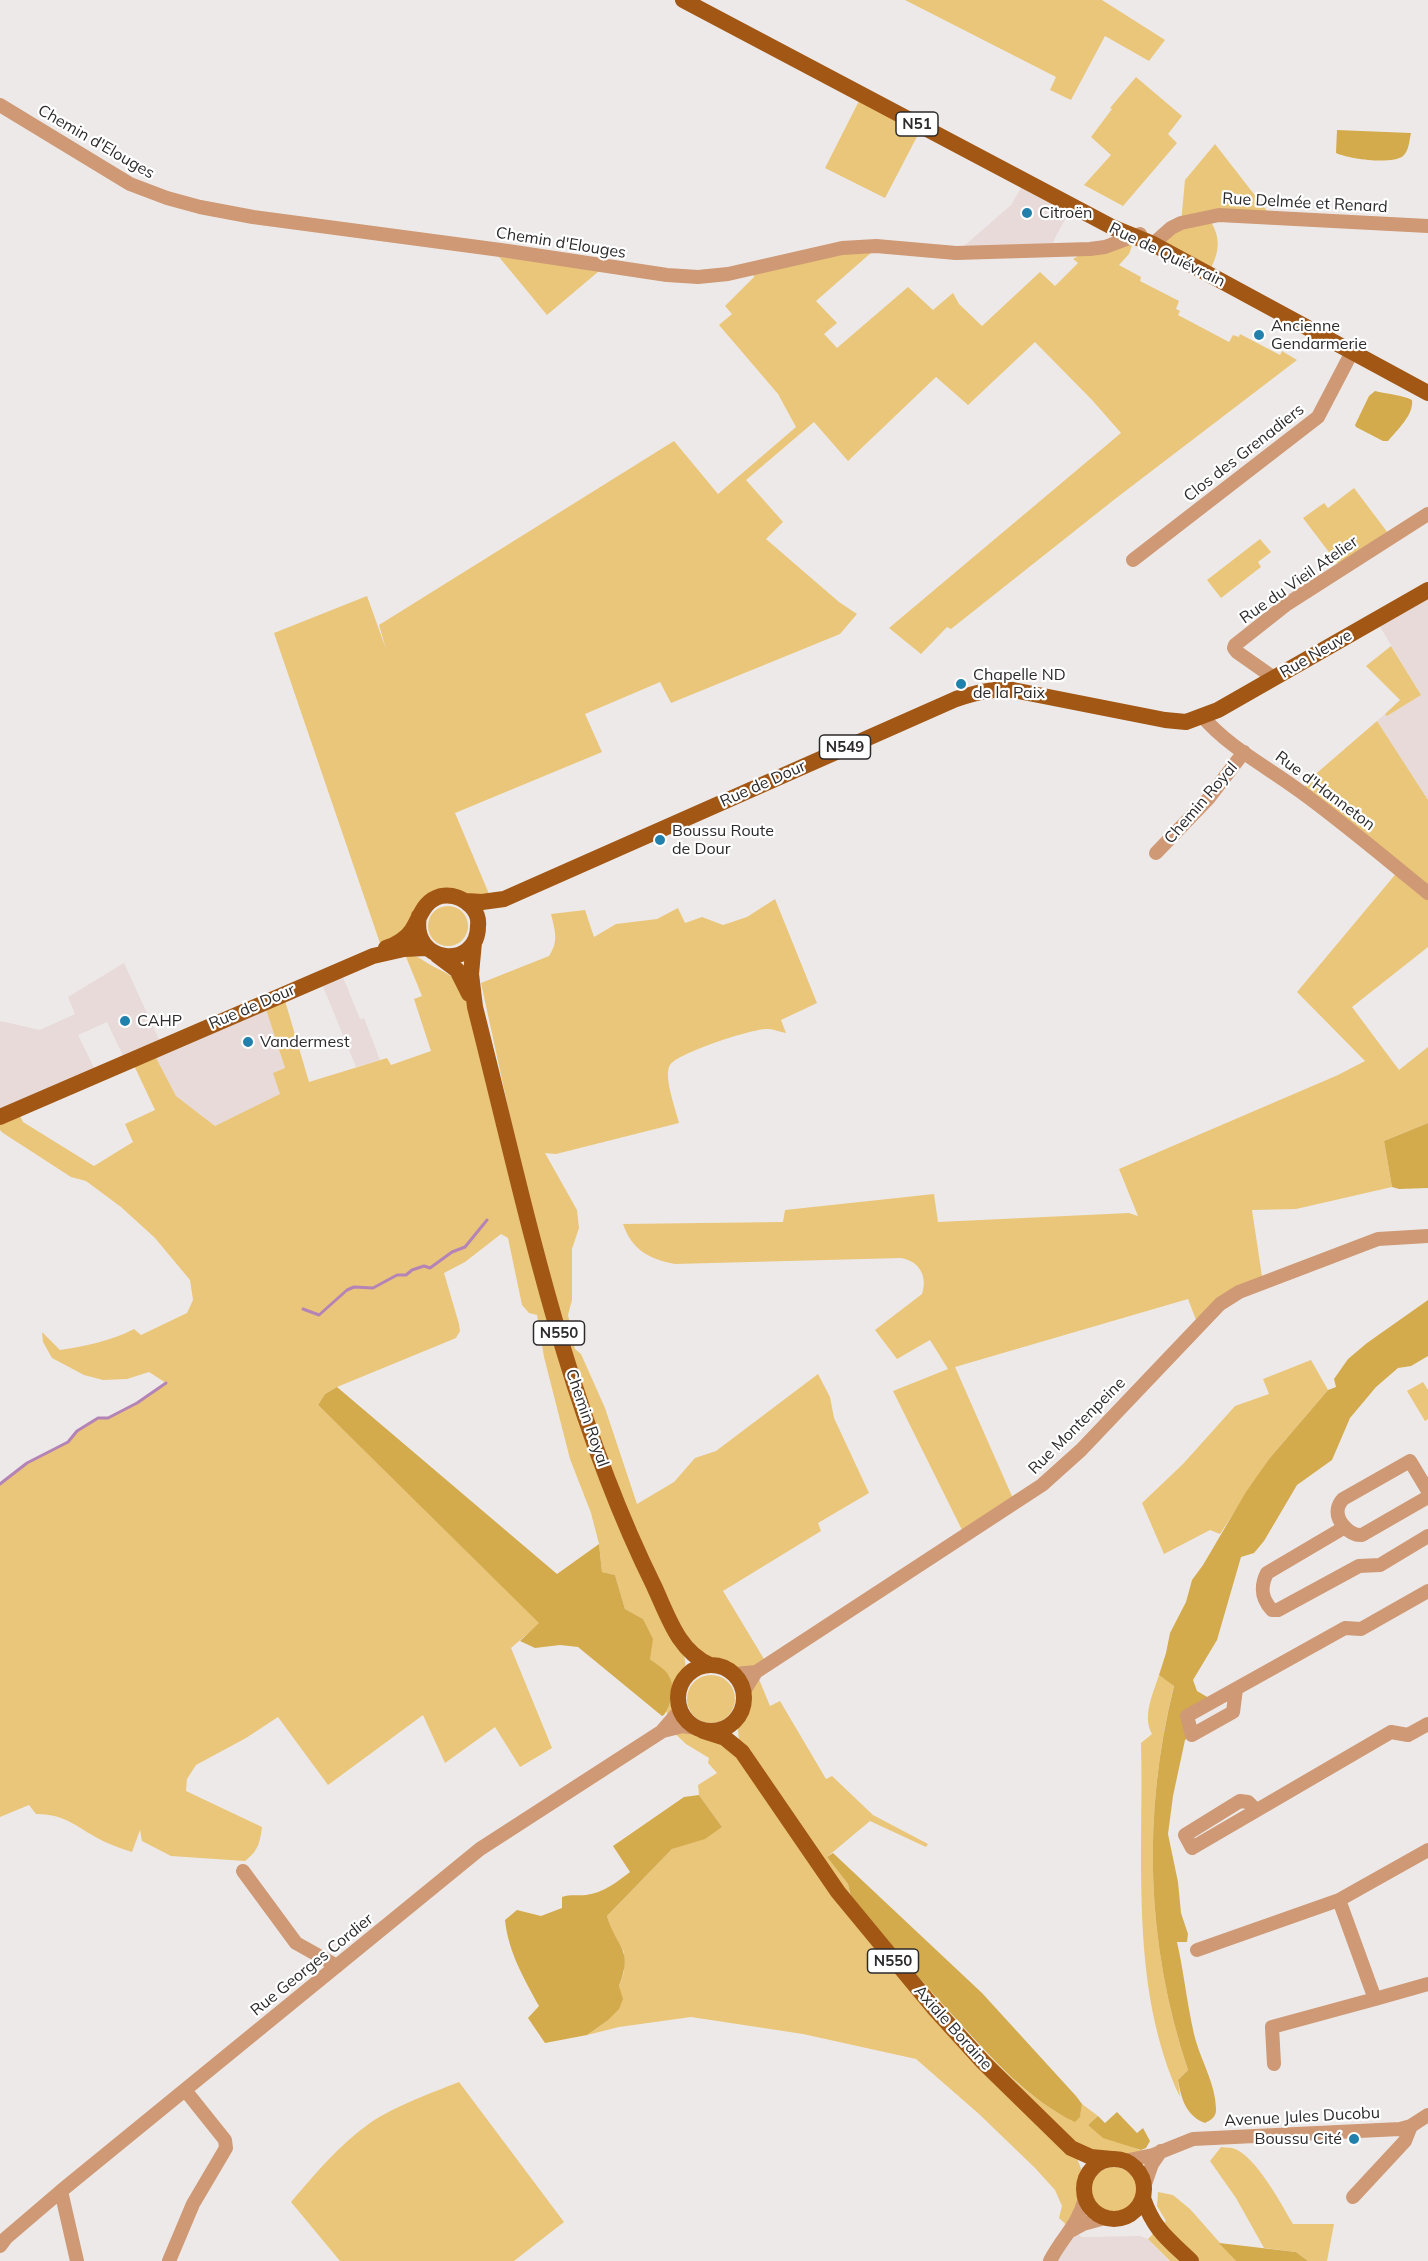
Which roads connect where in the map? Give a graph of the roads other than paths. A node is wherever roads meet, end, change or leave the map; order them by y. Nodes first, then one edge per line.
1 (683, 0) edge
2 (702, 0) edge
3 (0, 105) edge
4 (1428, 226) edge
5 (1143, 238) junction
6 (1352, 352) junction
7 (1428, 393) edge
8 (1428, 514) edge
9 (1133, 560) dead end
10 (1428, 590) edge
11 (1274, 678) junction
12 (1202, 716) junction
13 (1244, 752) junction
14 (1156, 853) dead end
15 (1428, 893) edge
16 (504, 899) junction
17 (466, 902) junction
18 (419, 916) junction
19 (476, 936) junction
20 (432, 951) junction
21 (373, 956) junction
22 (475, 1006) junction
23 (0, 1117) edge
24 (1428, 1236) edge
25 (1428, 1491) edge
26 (1428, 1497) edge
27 (1345, 1527) junction
28 (1428, 1536) edge
29 (1428, 1591) edge
30 (682, 1645) junction
31 (710, 1665) junction
32 (756, 1672) junction
33 (735, 1674) junction
34 (685, 1678) junction
35 (1236, 1689) dead end
36 (744, 1691) junction
37 (680, 1710) junction
38 (736, 1720) junction
39 (1428, 1724) edge
40 (700, 1729) junction
41 (661, 1732) junction
42 (742, 1752) junction
43 (1256, 1810) junction
44 (1428, 1850) edge
45 (243, 1871) dead end
46 (1338, 1900) junction
47 (1197, 1950) dead end
48 (337, 1966) junction
49 (1426, 1988) edge
50 (1376, 1999) junction
51 (1274, 2064) dead end
52 (185, 2090) junction
53 (1428, 2115) edge
54 (1411, 2126) junction
55 (1071, 2148) junction
56 (1161, 2151) junction
57 (1118, 2160) junction
58 (1085, 2189) junction
59 (61, 2192) junction
60 (1144, 2192) junction
61 (1353, 2197) dead end
62 (1114, 2219) junction
63 (1072, 2230) junction
64 (1158, 2230) junction
65 (2, 2240) edge
66 (77, 2261) edge
67 (169, 2261) edge
68 (1050, 2261) edge
69 (1191, 2261) edge

1 - 5 main road, Rue de Quiévrain / N51
2 - 5 main road, N51
3 - 5 street, Chemin d'Elouges
4 - 5 street, Rue Delmée et Renard
5 - 6 main road, Rue de Quiévrain / N51
6 - 7 main road, Rue de Quiévrain / N51
6 - 9 street, Clos des Grenadiers
8 - 11 street, Rue du Vieil Atelier
10 - 11 main road, Rue Neuve / N549
11 - 12 main road, Rue Neuve / N549
12 - 13 street, Rue d'Hanneton
12 - 16 main road, Rue de Dour / N549
13 - 14 street, Chemin Royal
13 - 15 street, Rue d'Hanneton
16 - 17 main road, Rue de Dour / N549
16 - 19 main road, Rue de Dour
17 - 18 main road
17 - 19 main road
18 - 20 main road
18 - 21 main road
19 - 20 main road
19 - 22 main road, Chemin Royal / N550
20 - 21 main road
20 - 22 main road, Chemin Royal / N550
21 - 23 main road, Rue de Dour
22 - 30 main road, Chemin Royal / N550
24 - 32 street, Rue Montenpeine
25 - 27 street
26 - 27 street
27 - 28 street
29 - 35 street
30 - 31 main road, Chemin Royal / N550
30 - 34 main road, Chemin Royal / N550
31 - 33 main road
31 - 34 main road
32 - 33 street, Rue Montenpeine
32 - 36 street, Rue Montenpeine
33 - 36 main road
34 - 37 main road
36 - 38 main road
37 - 40 main road
37 - 41 street, Rue Georges Cordier
38 - 40 main road
38 - 42 main road, Axiale Boraine / N550
39 - 43 street
40 - 41 street, Rue Georges Cordier
40 - 42 main road, Axiale Boraine / N550
41 - 48 street, Rue Georges Cordier
42 - 55 main road, Axiale Boraine / N550
43 - 43 street
44 - 46 street
45 - 48 street
46 - 47 street
46 - 50 street
48 - 52 street, Rue Georges Cordier
49 - 50 street
50 - 51 street
52 - 59 street, Rue Georges Cordier
52 - 67 street
53 - 54 street, Avenue Jules Ducobu
54 - 56 street, Avenue Jules Ducobu
54 - 61 street, Avenue Jules Ducobu
55 - 57 main road, Axiale Boraine / N550
55 - 58 main road, Axiale Boraine / N550
56 - 57 street, Avenue Jules Ducobu
56 - 60 street
57 - 58 main road
57 - 60 main road
58 - 62 main road
58 - 63 street
59 - 65 street, Rue Georges Cordier
59 - 66 street
60 - 62 main road
60 - 64 main road
62 - 63 street
62 - 64 main road
63 - 68 street
64 - 69 main road

